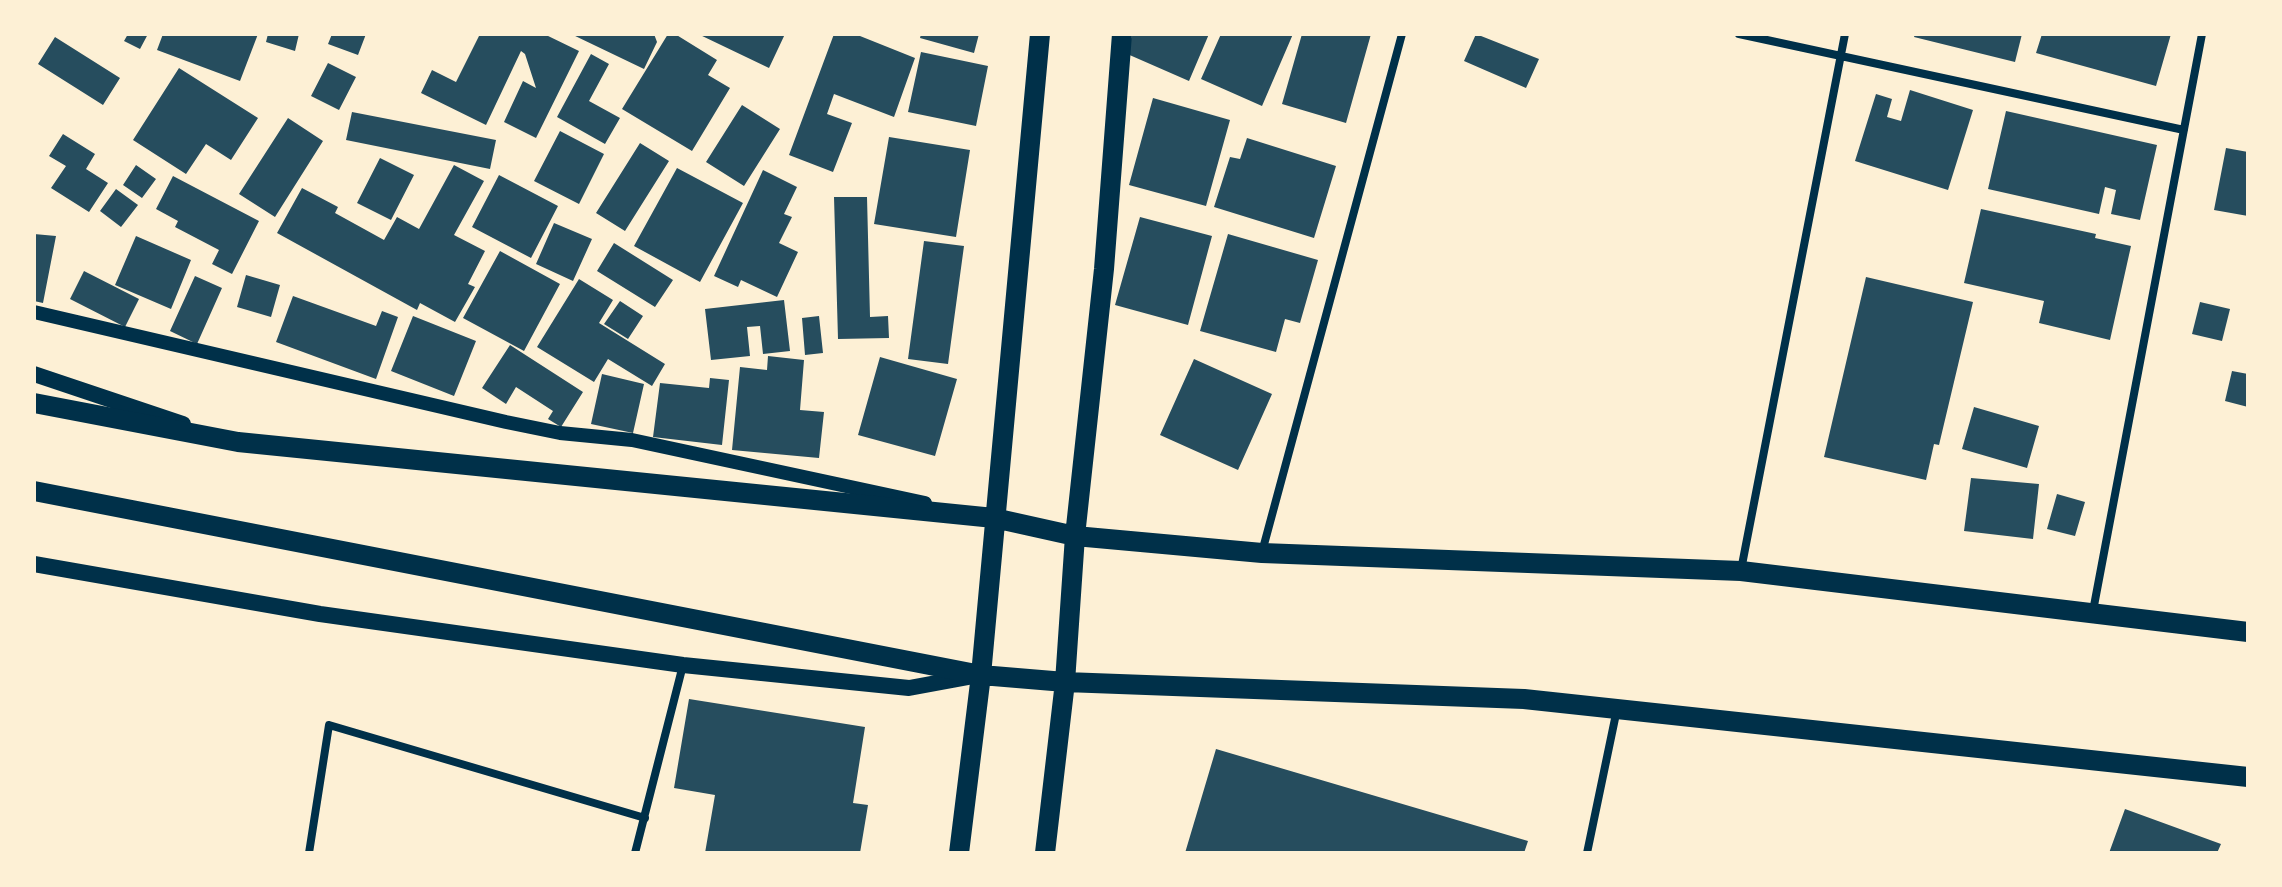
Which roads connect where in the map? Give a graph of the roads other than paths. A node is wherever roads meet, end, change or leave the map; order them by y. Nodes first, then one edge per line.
1 (1040, 34) edge
2 (1122, 34) edge
3 (1402, 34) edge
4 (1739, 34) edge
5 (1845, 34) edge
6 (2202, 34) edge
7 (1839, 54) junction
8 (2184, 130) junction
9 (40, 314) edge
10 (34, 374) edge
11 (34, 403) edge
12 (238, 442) junction
13 (34, 491) edge
14 (994, 518) junction
15 (1075, 536) junction
16 (1262, 553) junction
17 (34, 564) edge
18 (1741, 571) junction
19 (2093, 612) junction
20 (2248, 632) edge
21 (683, 665) junction
22 (981, 675) junction
23 (1065, 682) junction
24 (1617, 709) junction
25 (2248, 777) edge
26 (645, 818) junction
27 (309, 853) edge
28 (635, 853) edge
29 (959, 853) edge
30 (1045, 853) edge
31 (1587, 853) edge

1 - 14 main road
2 - 15 main road
3 - 16 street
4 - 7 street
5 - 7 street
6 - 8 street
7 - 8 street
7 - 18 street
8 - 19 street
9 - 14 street
10 - 12 main road
11 - 12 main road
12 - 14 main road
13 - 22 main road
14 - 15 main road
14 - 22 main road
15 - 16 main road
15 - 23 main road
16 - 18 main road
17 - 21 main road
18 - 19 main road
19 - 20 main road
21 - 22 main road
21 - 26 street
22 - 23 main road
22 - 29 main road
23 - 24 main road
23 - 30 main road
24 - 25 main road
24 - 31 street
26 - 27 street
26 - 28 street

